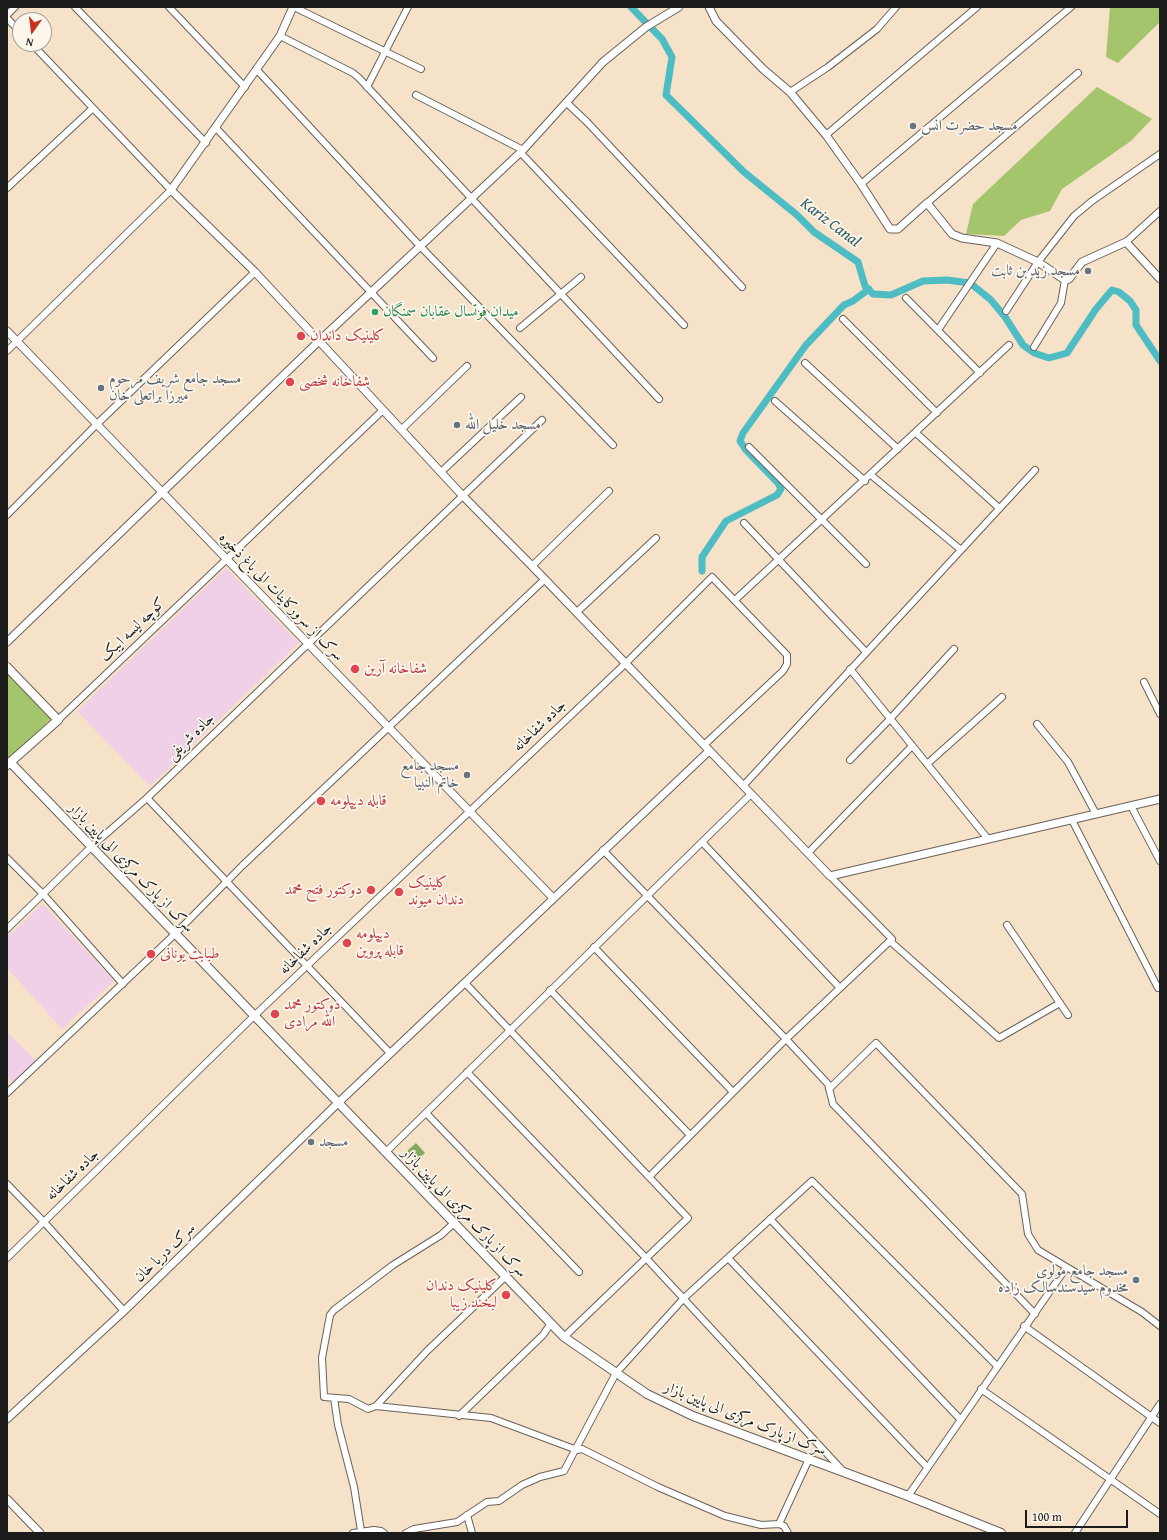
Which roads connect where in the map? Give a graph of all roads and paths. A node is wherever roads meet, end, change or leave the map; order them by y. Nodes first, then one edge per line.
1 (15, 7) edge
2 (75, 7) edge
3 (170, 7) edge
4 (293, 7) edge
5 (408, 7) edge
6 (679, 7) edge
7 (709, 7) edge
8 (896, 7) edge
9 (977, 7) edge
10 (1071, 7) edge
11 (7, 17) edge
12 (280, 36) junction
13 (40, 52) edge
14 (385, 53) junction
15 (420, 69) dead end
16 (257, 70) junction
17 (1078, 72) dead end
18 (245, 87) junction
19 (367, 87) junction
20 (790, 92) junction
21 (416, 95) dead end
22 (567, 103) junction
23 (93, 108) junction
24 (216, 128) junction
25 (826, 135) junction
26 (206, 143) junction
27 (521, 151) junction
28 (1160, 154) edge
29 (861, 184) junction
30 (7, 188) edge
31 (171, 190) junction
32 (471, 198) junction
33 (926, 203) junction
34 (1160, 211) edge
35 (1126, 242) junction
36 (997, 243) junction
37 (420, 246) junction
38 (1038, 262) junction
39 (255, 272) junction
40 (581, 277) dead end
41 (1160, 279) edge
42 (1065, 280) junction
43 (742, 287) dead end
44 (372, 291) junction
45 (560, 295) junction
46 (906, 298) dead end
47 (1006, 310) dead end
48 (843, 319) dead end
49 (684, 325) dead end
50 (520, 328) dead end
51 (7, 330) edge
52 (938, 330) junction
53 (319, 341) junction
54 (18, 342) junction
55 (1009, 346) dead end
56 (1034, 347) dead end
57 (7, 352) edge
58 (433, 358) dead end
59 (805, 363) dead end
60 (466, 366) dead end
61 (980, 373) junction
62 (521, 397) dead end
63 (659, 399) dead end
64 (775, 401) dead end
65 (383, 410) junction
66 (937, 413) junction
67 (542, 420) dead end
68 (97, 424) junction
69 (402, 429) junction
70 (916, 433) junction
71 (613, 445) dead end
72 (749, 447) dead end
73 (898, 450) junction
74 (1035, 470) dead end
75 (441, 472) junction
76 (871, 475) junction
77 (865, 481) junction
78 (609, 491) dead end
79 (162, 492) junction
80 (462, 495) junction
81 (999, 508) junction
82 (7, 516) edge
83 (823, 520) junction
84 (744, 523) dead end
85 (656, 538) dead end
86 (960, 550) junction
87 (226, 558) junction
88 (779, 560) junction
89 (866, 564) dead end
90 (532, 566) junction
91 (545, 579) junction
92 (736, 600) junction
93 (577, 612) junction
94 (7, 642) edge
95 (307, 643) junction
96 (954, 649) dead end
97 (866, 652) junction
98 (626, 663) junction
99 (7, 667) edge
100 (850, 670) junction
101 (1144, 682) dead end
102 (1002, 697) dead end
103 (1160, 714) edge
104 (890, 719) junction
105 (58, 720) junction
106 (1037, 724) dead end
107 (389, 728) junction
108 (912, 746) junction
109 (706, 748) junction
110 (850, 760) dead end
111 (8, 763) edge
112 (927, 764) junction
113 (743, 786) junction
114 (751, 794) junction
115 (147, 798) junction
116 (1160, 799) edge
117 (1131, 806) junction
118 (469, 812) junction
119 (1096, 814) junction
120 (1072, 820) junction
121 (988, 839) junction
122 (702, 842) junction
123 (91, 847) junction
124 (603, 850) junction
125 (808, 853) junction
126 (7, 858) edge
127 (1160, 861) edge
128 (830, 876) junction
129 (227, 881) junction
130 (42, 894) junction
131 (648, 896) junction
132 (553, 898) junction
133 (1007, 925) dead end
134 (7, 929) edge
135 (176, 934) junction
136 (890, 941) junction
137 (594, 948) junction
138 (306, 967) junction
139 (465, 983) junction
140 (123, 984) junction
141 (840, 988) junction
142 (1158, 988) dead end
143 (550, 990) junction
144 (1060, 1003) junction
145 (1068, 1015) dead end
146 (254, 1016) junction
147 (510, 1030) junction
148 (786, 1039) junction
149 (390, 1053) junction
150 (467, 1072) junction
151 (829, 1089) junction
152 (733, 1092) junction
153 (7, 1093) edge
154 (338, 1103) junction
155 (426, 1113) junction
156 (690, 1135) junction
157 (386, 1152) junction
158 (649, 1177) junction
159 (7, 1184) edge
160 (770, 1219) junction
161 (44, 1222) junction
162 (454, 1223) junction
163 (7, 1258) edge
164 (646, 1258) junction
165 (728, 1258) junction
166 (1066, 1268) junction
167 (579, 1272) dead end
168 (506, 1276) junction
169 (684, 1298) junction
170 (124, 1311) junction
171 (1035, 1314) junction
172 (551, 1323) junction
173 (1024, 1326) junction
174 (1160, 1326) edge
175 (564, 1337) junction
176 (997, 1366) junction
177 (616, 1374) junction
178 (981, 1389) junction
179 (334, 1398) junction
180 (1160, 1404) edge
181 (376, 1406) junction
182 (459, 1416) junction
183 (1152, 1417) junction
184 (7, 1419) edge
185 (960, 1419) junction
186 (1160, 1423) edge
187 (577, 1450) junction
188 (808, 1459) junction
189 (927, 1467) junction
190 (844, 1472) junction
191 (1110, 1480) junction
192 (908, 1496) junction
193 (7, 1499) edge
194 (1160, 1514) edge
195 (467, 1515) junction
196 (779, 1524) junction
197 (361, 1531) junction
198 (40, 1533) edge
199 (353, 1533) edge
200 (384, 1533) edge
201 (406, 1533) edge
202 (472, 1533) edge
203 (788, 1533) edge
204 (1001, 1533) edge
205 (1075, 1533) edge

1 - 11 street
2 - 26 street
3 - 18 street
4 - 12 street
4 - 14 street
5 - 14 street
6 - 22 street
7 - 20 street
8 - 20 street
9 - 25 street
10 - 29 street
12 - 16 street
12 - 19 street
13 - 23 street
14 - 15 street
14 - 19 street
16 - 18 street
16 - 37 street
17 - 33 street
18 - 24 street
19 - 32 street
20 - 25 street
21 - 27 street
22 - 27 street
22 - 43 street
23 - 30 street
23 - 31 street
24 - 26 street
24 - 44 street
25 - 29 street
26 - 31 street
27 - 32 street
27 - 49 street
28 - 38 street
29 - 33 street
31 - 39 street
31 - 54 street
32 - 37 street
32 - 45 street
33 - 36 street
34 - 35 street
35 - 41 street
35 - 42 street
36 - 38 street
36 - 52 street
37 - 44 street
37 - 71 street
38 - 42 street
38 - 47 street
39 - 53 street
39 - 68 street
40 - 45 street
42 - 56 street
44 - 53 street
44 - 58 street
45 - 50 street
45 - 63 street
46 - 52 street
48 - 66 street
51 - 54 street, سرک از سرورکاینات الی باغ ذخیره
52 - 61 street
53 - 65 street
53 - 79 street
54 - 57 street
54 - 68 street, سرک از سرورکاینات الی باغ ذخیره
55 - 61 street
59 - 73 street
60 - 69 street
61 - 66 street
62 - 75 street
64 - 77 street
65 - 69 street
65 - 87 street, کوچه لیسه ایبک
66 - 70 street
67 - 80 street, جاده شریفی
68 - 79 street, سرک از سرورکاینات الی باغ ذخیره
68 - 82 street
69 - 75 street
70 - 73 street
70 - 81 street
72 - 83 street
73 - 76 street
74 - 81 street
75 - 80 street
76 - 77 street
76 - 86 street
77 - 83 street
78 - 90 street
79 - 87 street, سرک از سرورکاینات الی باغ ذخیره
79 - 94 street
80 - 90 street
80 - 95 street, جاده شریفی
81 - 86 street
83 - 88 street
83 - 89 street
84 - 88 street
85 - 93 street
86 - 97 street
87 - 95 street, سرک از سرورکاینات الی باغ ذخیره
87 - 105 street, کوچه لیسه ایبک
88 - 92 street
88 - 97 street
90 - 91 street
91 - 93 street
91 - 107 street
92 - 98 street, جاده شفاخانه
92 - 109 street
93 - 98 street
95 - 107 street, سرک از سرورکاینات الی باغ ذخیره
95 - 115 street, جاده شریفی
96 - 104 street
97 - 100 street
98 - 109 street
98 - 118 street, جاده شفاخانه
99 - 105 main road
100 - 104 street
100 - 113 street
101 - 103 street
102 - 112 street
104 - 108 street
104 - 110 street
105 - 111 main road
106 - 119 street
107 - 118 street, سرک از سرورکاینات الی باغ ذخیره
107 - 129 street
108 - 112 street
108 - 125 street
109 - 113 street
109 - 124 street, سرک دریا خان
111 - 123 main road, سرک از پارک مرکزی الی پایین بازار
112 - 121 street
113 - 114 street
114 - 122 street
114 - 125 street
115 - 123 street, جاده شریفی
115 - 129 street
116 - 117 street
117 - 119 street
117 - 127 street
118 - 132 street, سرک از سرورکاینات الی باغ ذخیره
118 - 138 street, جاده شفاخانه
119 - 120 street
120 - 121 street
120 - 142 street
121 - 128 street
122 - 131 street
122 - 141 street
123 - 130 street, جاده شریفی
123 - 135 main road, سرک از پارک مرکزی الی پایین بازار
124 - 131 street
124 - 132 street, سرک دریا خان
125 - 128 street
126 - 130 street
128 - 136 street
129 - 135 street
129 - 138 street
130 - 134 street, جاده شریفی
130 - 140 street
131 - 137 street
131 - 148 street
132 - 139 street, سرک دریا خان
133 - 144 street
135 - 140 street
135 - 146 main road, سرک از پارک مرکزی الی پایین بازار
136 - 141 street
136 - 144 street
137 - 143 street
137 - 152 street
138 - 146 street, جاده شفاخانه
138 - 149 street
139 - 147 street
139 - 149 street, سرک دریا خان
140 - 153 street
141 - 148 street
143 - 147 street
143 - 156 street
144 - 145 street
146 - 154 main road, سرک از پارک مرکزی الی پایین بازار
146 - 161 street, جاده شفاخانه
147 - 150 street
147 - 158 street
148 - 151 street
148 - 152 street
149 - 154 street, سرک دریا خان
150 - 155 street
150 - 164 street
151 - 166 street
151 - 171 street
152 - 156 street
154 - 157 main road, سرک از پارک مرکزی الی پایین بازار
154 - 170 street, سرک دریا خان
155 - 157 street
155 - 167 street
156 - 158 street
157 - 162 main road, سرک از پارک مرکزی الی پایین بازار
158 - 164 street
159 - 161 street
160 - 165 street
160 - 176 street
160 - 185 street
161 - 163 street, جاده شفاخانه
161 - 170 street
162 - 168 main road, سرک از پارک مرکزی الی پایین بازار
162 - 179 street
164 - 169 street
164 - 175 street
165 - 169 street
165 - 189 street
166 - 171 street
166 - 174 street
168 - 172 main road, سرک از پارک مرکزی الی پایین بازار
168 - 181 street
169 - 177 street
169 - 190 street
170 - 184 street, سرک دریا خان
171 - 173 street
172 - 175 main road, سرک از پارک مرکزی الی پایین بازار
172 - 182 street
173 - 176 street
173 - 183 street
175 - 177 main road, سرک از پارک مرکزی الی پایین بازار
176 - 178 street
177 - 187 street
177 - 188 main road, سرک از پارک مرکزی الی پایین بازار
178 - 185 street
178 - 191 street
179 - 181 street
179 - 197 street
180 - 183 street
181 - 182 street
182 - 187 street
183 - 186 street
183 - 191 street
185 - 189 street
187 - 195 street
187 - 196 street
188 - 190 main road, سرک از پارک مرکزی الی پایین بازار
188 - 196 street
189 - 192 street
190 - 192 main road, سرک از پارک مرکزی الی پایین بازار
191 - 194 street
191 - 205 street
192 - 204 main road, سرک از پارک مرکزی الی پایین بازار
193 - 198 street
195 - 201 street
195 - 202 street
196 - 203 street
197 - 199 street
197 - 200 street

